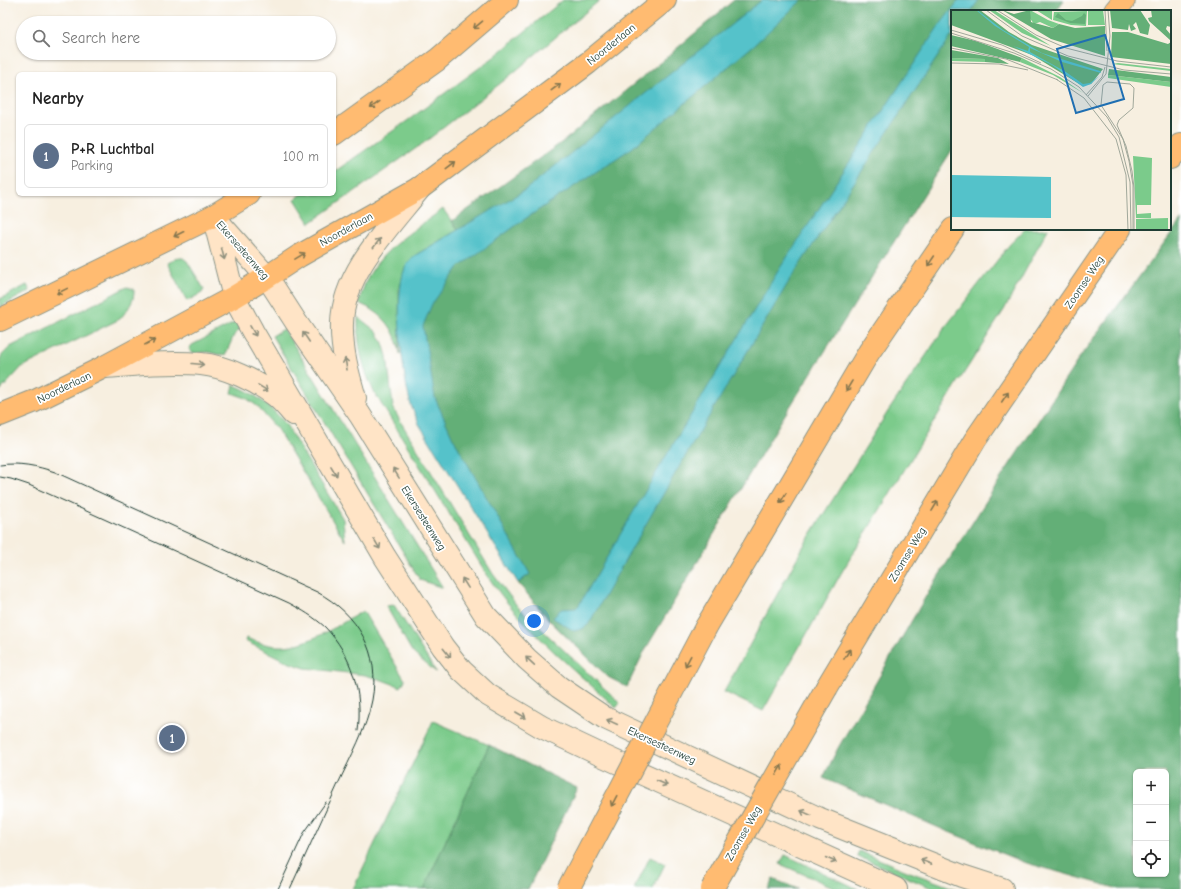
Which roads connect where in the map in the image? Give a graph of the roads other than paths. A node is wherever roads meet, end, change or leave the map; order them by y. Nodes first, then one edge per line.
1 (508, 0) edge
2 (665, 0) edge
3 (1124, 0) edge
4 (1116, 10) edge
5 (336, 133) edge
6 (1181, 144) edge
7 (1171, 157) edge
8 (420, 188) junction
9 (246, 196) edge
10 (214, 216) junction
11 (952, 230) edge
12 (1119, 230) edge
13 (267, 277) junction
14 (234, 297) junction
15 (0, 320) edge
16 (104, 367) junction
17 (0, 415) edge
18 (360, 415) junction
19 (314, 437) junction
20 (568, 889) edge
21 (712, 889) edge
22 (896, 889) edge
23 (1002, 889) edge

1 -> 5 main road
8 -> 2 main road, Noorderlaan
3 - 4 main road
6 - 7 main road
13 -> 8 main road, Noorderlaan
18 -> 8 main road
9 - 10 main road
10 - 13 main road, Ekersesteenweg
10 -> 14 main road, Ekersesteenweg
10 -> 15 main road
11 -> 20 main road, bridge
21 -> 12 main road, Zoomse Weg, bridge
13 - 14 main road, Noorderlaan
18 -> 13 main road, Ekersesteenweg
16 -> 14 main road, Noorderlaan
14 -> 19 main road, Ekersesteenweg
16 - 17 main road, Noorderlaan
16 -> 19 main road
23 -> 18 main road, Ekersesteenweg
19 -> 22 main road, Ekersesteenweg

